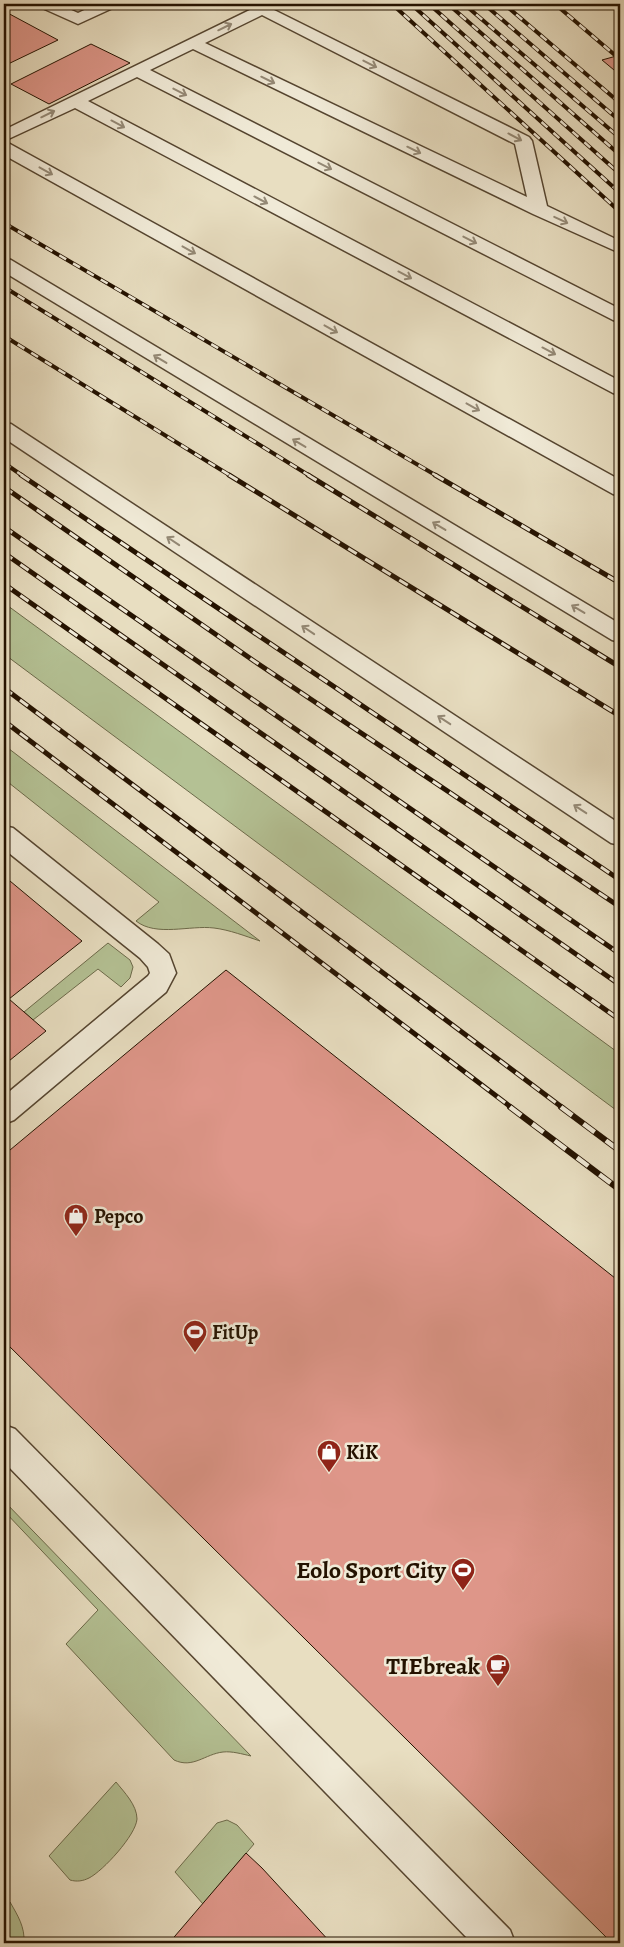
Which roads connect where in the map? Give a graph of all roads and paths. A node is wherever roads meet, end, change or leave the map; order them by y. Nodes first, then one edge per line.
1 (46, 4) edge
2 (109, 4) edge
3 (192, 44) junction
4 (137, 70) junction
5 (74, 101) junction
6 (4, 136) edge
7 (4, 148) edge
8 (539, 210) junction
9 (620, 248) edge
10 (4, 264) edge
11 (620, 316) edge
12 (620, 389) edge
13 (4, 429) edge
14 (620, 489) edge
15 (620, 634) edge
16 (4, 835) edge
17 (620, 836) edge
18 (4, 1112) edge
19 (4, 1440) edge
20 (497, 1943) edge

1 - 2 lane
3 - 4 lane
3 -> 8 lane
3 -> 8 lane
4 - 5 lane
4 -> 11 lane
6 -> 5 lane
5 -> 12 lane
7 -> 14 lane
8 -> 9 lane
15 -> 10 lane
17 -> 13 lane
16 - 18 lane
19 - 20 lane

